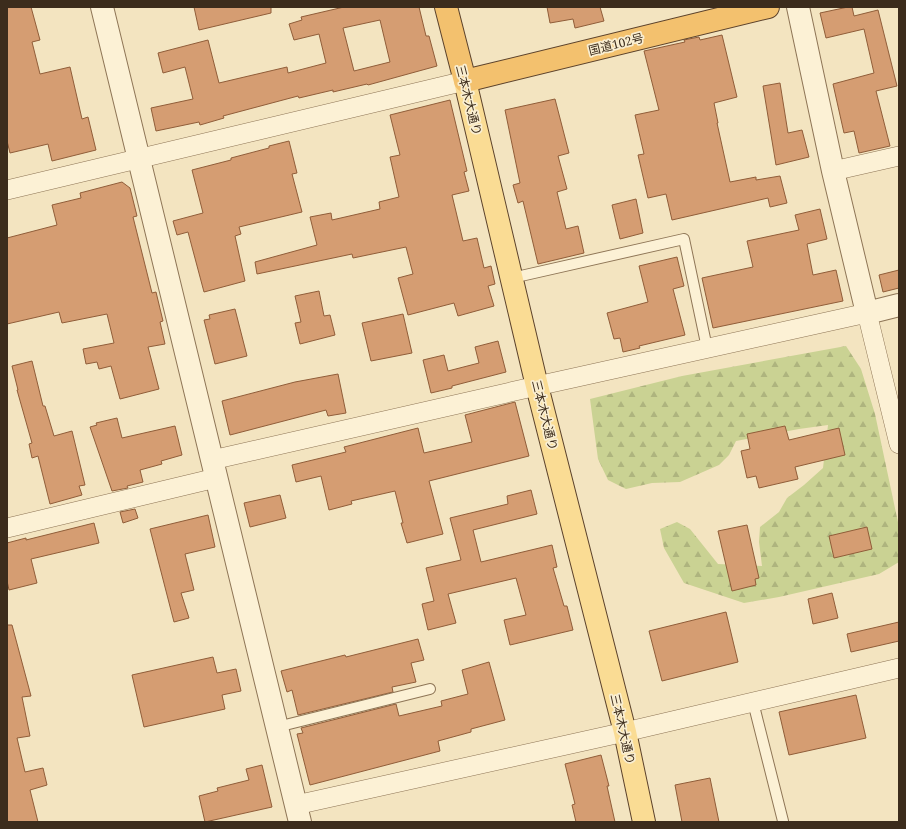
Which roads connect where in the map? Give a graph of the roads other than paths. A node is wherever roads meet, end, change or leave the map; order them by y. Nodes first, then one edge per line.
1 (102, 7) edge
2 (446, 7) edge
3 (768, 7) edge
4 (798, 7) edge
5 (464, 81) junction
6 (899, 156) edge
7 (138, 159) junction
8 (833, 171) junction
9 (7, 190) edge
10 (512, 278) junction
11 (899, 305) edge
12 (867, 313) junction
13 (707, 348) junction
14 (537, 386) junction
15 (899, 444) edge
16 (214, 469) junction
17 (7, 528) edge
18 (899, 668) edge
19 (430, 689) dead end
20 (753, 702) junction
21 (277, 727) junction
22 (625, 732) junction
23 (298, 817) edge
24 (783, 821) dead end
25 (644, 822) edge

1 - 7 street
2 - 5 highway, 三本木大通り
3 - 5 highway, 国道102号
4 - 8 street
5 - 7 street
5 - 10 main road, 三本木大通り
6 - 8 street
7 - 9 street
7 - 16 street
8 - 12 street
10 - 13 lane
10 - 14 main road, 三本木大通り
11 - 12 street
12 - 13 street
12 - 15 street
13 - 14 street
14 - 16 street
14 - 22 main road, 三本木大通り
16 - 17 street
16 - 21 street
18 - 20 street
19 - 21 lane
20 - 22 street
20 - 24 lane
21 - 23 street
22 - 23 street
22 - 25 main road, 三本木大通り

